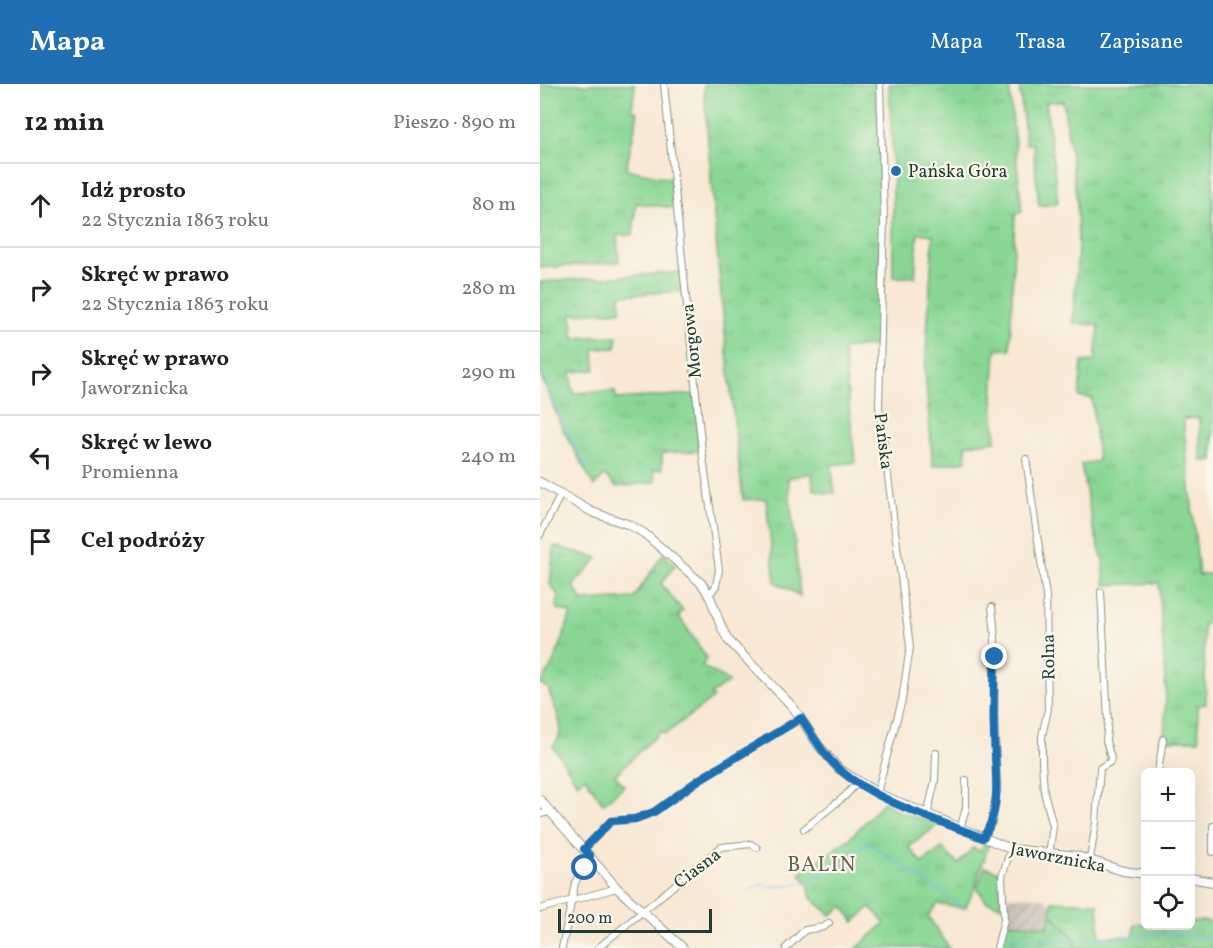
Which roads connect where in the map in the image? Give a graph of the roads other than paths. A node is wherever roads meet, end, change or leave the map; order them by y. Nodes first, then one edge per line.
1 (664, 84) edge
2 (880, 84) edge
3 (1026, 459) dead end
4 (540, 482) edge
5 (561, 494) junction
6 (540, 535) edge
7 (1101, 592) dead end
8 (709, 595) junction
9 (992, 608) dead end
10 (801, 718) junction
11 (1163, 739) dead end
12 (936, 753) dead end
13 (1159, 768) edge
14 (966, 780) dead end
15 (858, 782) junction
16 (876, 794) junction
17 (540, 800) edge
18 (551, 812) junction
19 (540, 814) edge
20 (927, 815) junction
21 (1213, 825) edge
22 (804, 829) dead end
23 (960, 829) junction
24 (983, 838) junction
25 (758, 848) dead end
26 (1011, 849) junction
27 (587, 852) junction
28 (1213, 852) edge
29 (1049, 855) junction
30 (1090, 859) junction
31 (1141, 873) edge
32 (1195, 879) edge
33 (1213, 882) edge
34 (618, 888) junction
35 (572, 901) junction
36 (540, 909) edge
37 (642, 911) junction
38 (830, 923) dead end
39 (562, 948) edge
40 (598, 948) edge
41 (683, 948) edge
42 (786, 948) edge
43 (998, 948) edge

1 - 8 street, Morgowa
2 - 16 street, Pańska
3 - 29 street, Rolna
4 - 5 street, Jaworznicka
5 - 6 street
5 - 8 street, Jaworznicka
7 - 30 street
8 - 10 street, Jaworznicka
9 - 24 street
10 - 15 street, Jaworznicka
10 - 27 street
11 - 13 street
12 - 20 street
14 - 23 street
15 - 16 street, Jaworznicka
15 - 22 street
16 - 20 street, Jaworznicka
17 - 18 street
18 - 19 street
18 - 27 street
20 - 23 street, Jaworznicka
21 - 28 street
23 - 24 street, Jaworznicka
24 - 26 street, Jaworznicka
25 - 37 street, Ciasna
26 - 29 street, Jaworznicka
26 - 43 street
27 - 34 street
27 - 35 street
29 - 30 street, Jaworznicka
30 - 31 street, Jaworznicka
32 - 33 street
34 - 35 street
34 - 37 street
35 - 36 street
35 - 39 street
37 - 40 street, Ciasna
37 - 41 street
38 - 42 street

